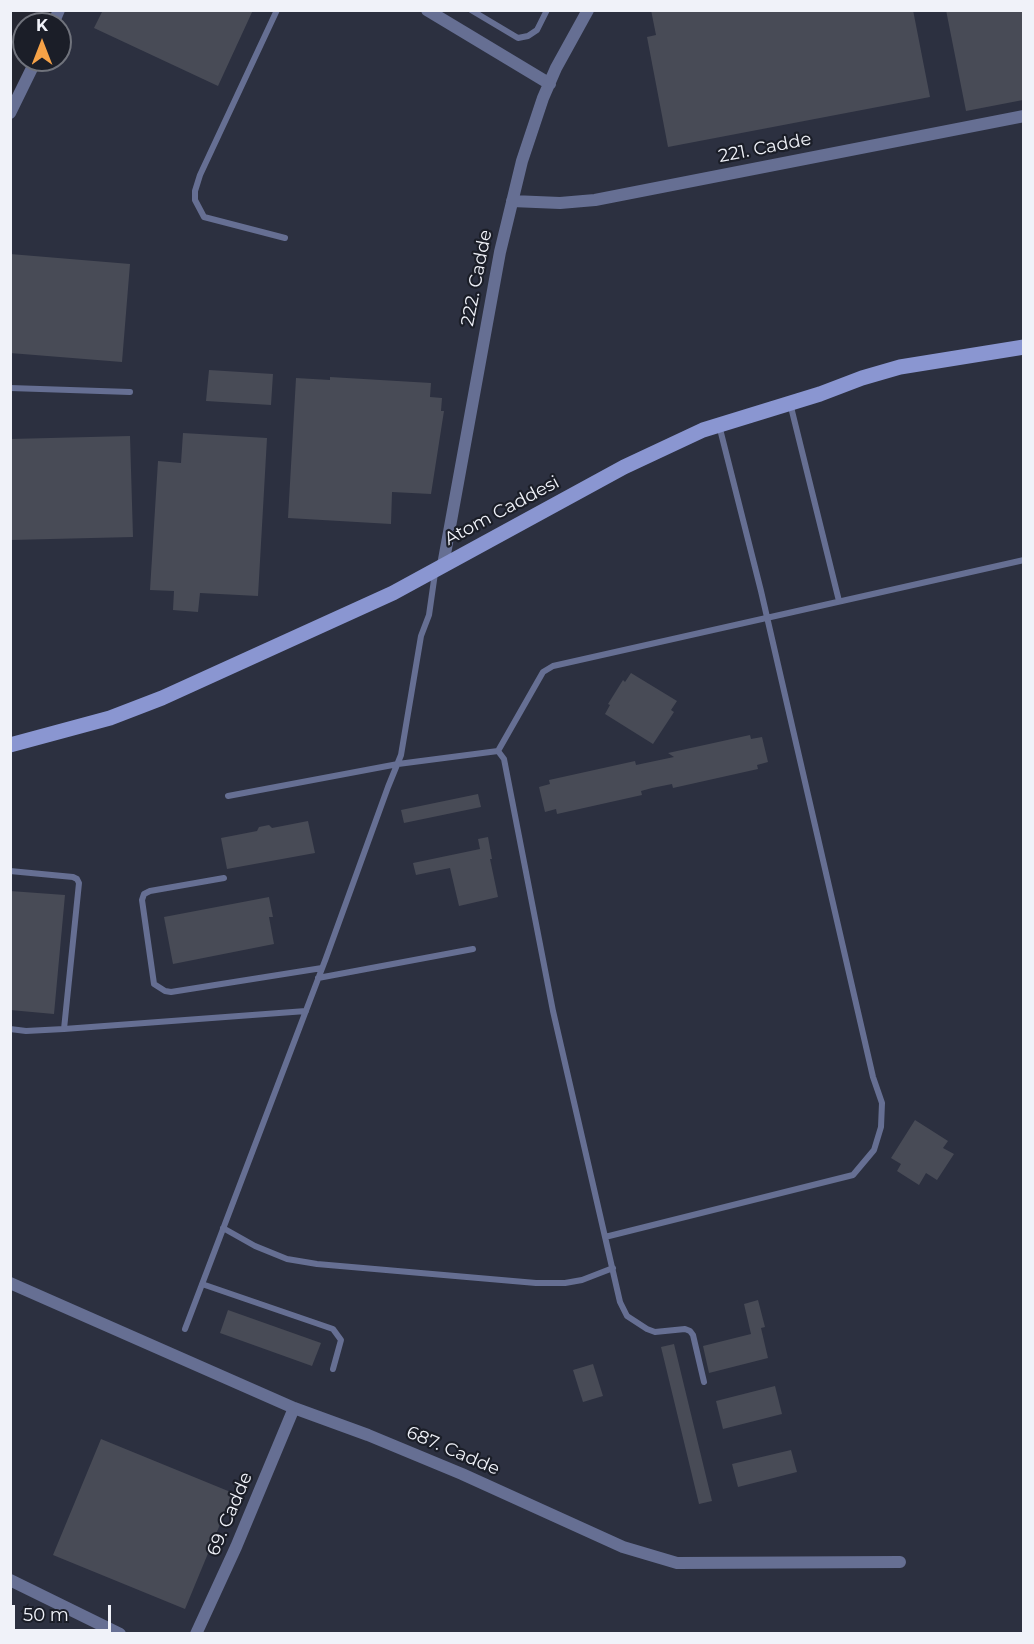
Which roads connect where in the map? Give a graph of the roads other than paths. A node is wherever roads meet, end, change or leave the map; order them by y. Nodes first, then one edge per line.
1 (277, 10) edge
2 (427, 10) edge
3 (471, 10) edge
4 (548, 10) edge
5 (588, 10) edge
6 (30, 72) edge
7 (550, 84) junction
8 (10, 113) edge
9 (1023, 116) edge
10 (512, 201) junction
11 (285, 237) dead end
12 (1023, 347) edge
13 (10, 388) edge
14 (130, 392) dead end
15 (790, 404) junction
16 (719, 425) junction
17 (1023, 560) edge
18 (439, 568) junction
19 (838, 601) junction
20 (767, 616) junction
21 (10, 746) edge
22 (498, 751) junction
23 (398, 764) junction
24 (228, 796) dead end
25 (10, 871) edge
26 (224, 878) dead end
27 (473, 949) dead end
28 (322, 968) junction
29 (318, 978) junction
30 (306, 1011) junction
31 (10, 1029) edge
32 (64, 1029) junction
33 (223, 1228) junction
34 (604, 1237) junction
35 (612, 1268) junction
36 (10, 1283) edge
37 (202, 1284) junction
38 (185, 1329) dead end
39 (333, 1369) dead end
40 (704, 1382) dead end
41 (294, 1408) junction
42 (900, 1562) dead end
43 (10, 1580) edge
44 (120, 1634) edge
45 (196, 1634) edge

1 - 11 lane
2 - 7 street
3 - 4 lane
5 - 7 street, 222. Cadde
6 - 8 street
7 - 10 street, 222. Cadde
9 - 10 street, 221. Cadde
10 - 18 street, 222. Cadde
12 - 15 street, Atom Caddesi
13 - 14 lane
15 - 16 street, Atom Caddesi
15 - 19 lane
16 - 18 street, Atom Caddesi
16 - 20 lane
17 - 19 lane
18 - 21 street, Atom Caddesi
18 - 23 lane
19 - 20 lane
20 - 22 lane
20 - 34 lane
22 - 23 lane
22 - 34 lane
23 - 24 lane
23 - 28 lane
25 - 32 lane
26 - 28 lane
27 - 29 lane
28 - 29 lane
29 - 30 lane
30 - 32 lane
30 - 33 lane
31 - 32 lane
33 - 35 lane
33 - 37 lane
34 - 35 lane
35 - 40 lane
36 - 41 street, 687. Cadde
37 - 38 lane
37 - 39 lane
41 - 42 street, 687. Cadde
41 - 45 street, 69. Cadde
43 - 44 street

